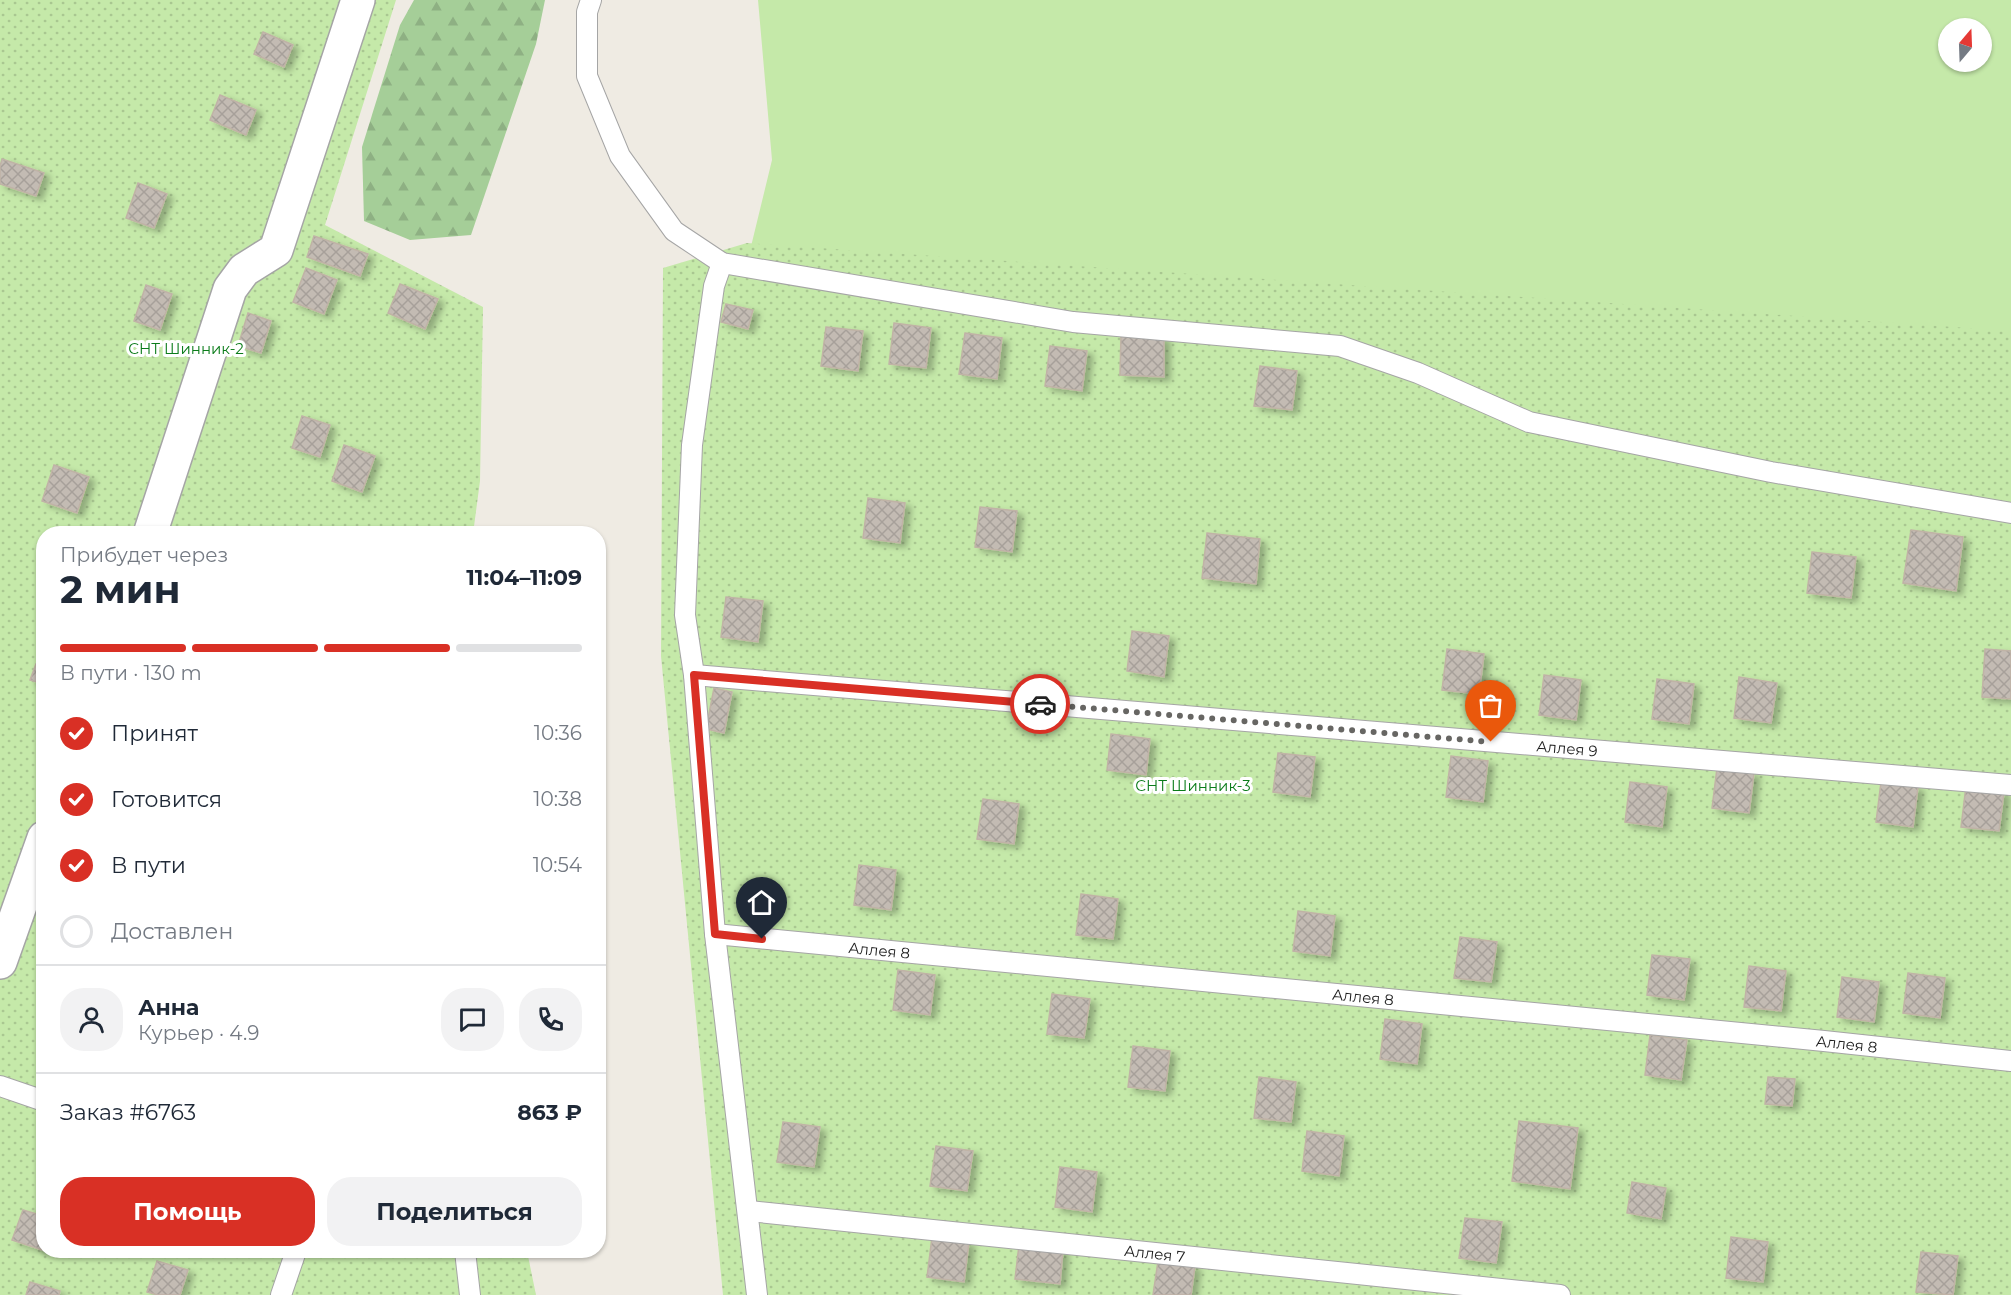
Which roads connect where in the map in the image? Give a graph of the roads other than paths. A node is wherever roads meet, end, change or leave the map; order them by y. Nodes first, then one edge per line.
1 (358, 0) edge
2 (591, 0) edge
3 (722, 263) junction
4 (2011, 513) edge
5 (153, 526) edge
6 (694, 675) junction
7 (2011, 785) edge
8 (36, 861) edge
9 (715, 934) junction
10 (0, 962) edge
11 (2011, 1061) edge
12 (0, 1086) edge
13 (36, 1098) edge
14 (749, 1211) junction
15 (294, 1258) edge
16 (466, 1258) edge
17 (281, 1295) edge
18 (470, 1295) edge
19 (757, 1295) edge
20 (1560, 1295) edge

1 - 5 street
2 - 3 lane
3 - 4 lane
3 - 6 lane
6 - 7 lane, Аллея 9
6 - 9 lane
8 - 10 street
9 - 11 lane, Аллея 8
9 - 14 lane
12 - 13 lane
14 - 19 lane
14 - 20 lane, Аллея 7
15 - 17 lane
16 - 18 lane

